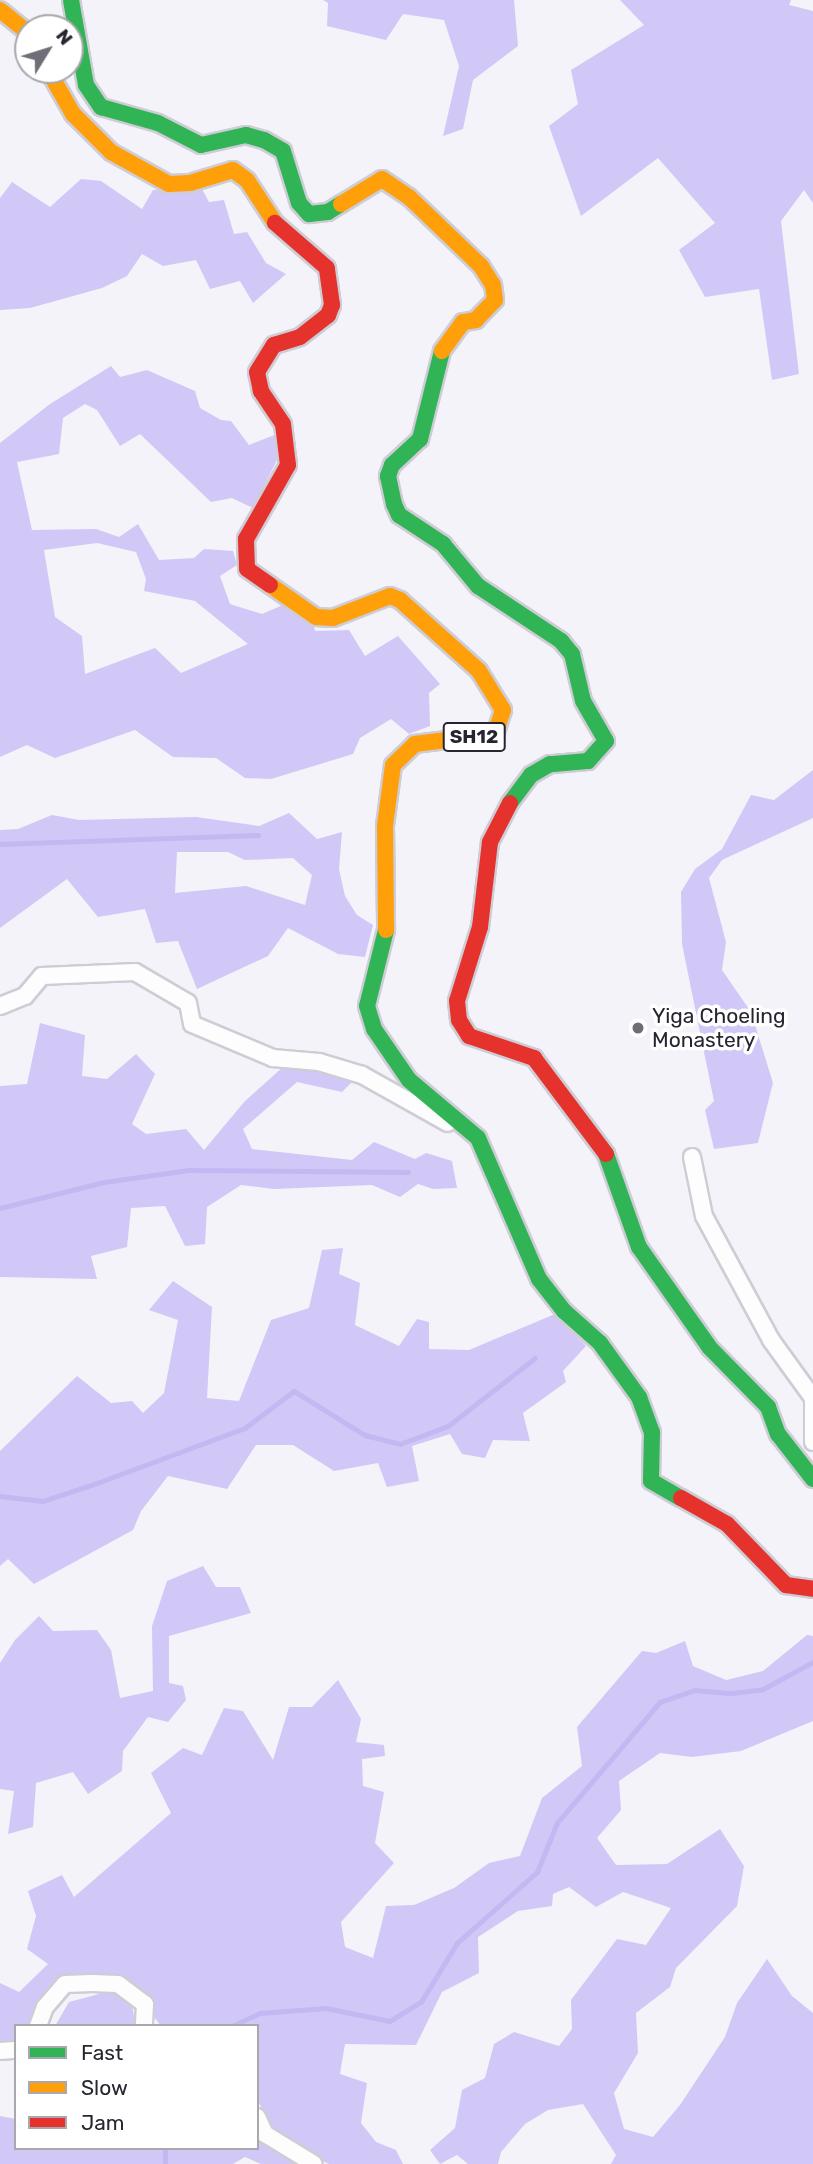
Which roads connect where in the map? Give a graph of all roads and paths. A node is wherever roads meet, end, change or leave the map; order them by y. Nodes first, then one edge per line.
1 (71, 0) edge
2 (0, 10) edge
3 (14, 22) edge
4 (56, 84) edge
5 (0, 1006) edge
6 (478, 1138) junction
7 (692, 1157) dead end
8 (813, 1398) edge
9 (813, 1442) edge
10 (813, 1479) edge
11 (813, 1589) edge
12 (39, 2024) edge
13 (144, 2024) edge
14 (259, 2121) edge
15 (314, 2164) edge

1 - 10 main road
2 - 3 main road
4 - 6 main road, SH12
5 - 6 street
6 - 11 main road, SH12
7 - 8 street
8 - 9 street
12 - 13 street
14 - 15 street

